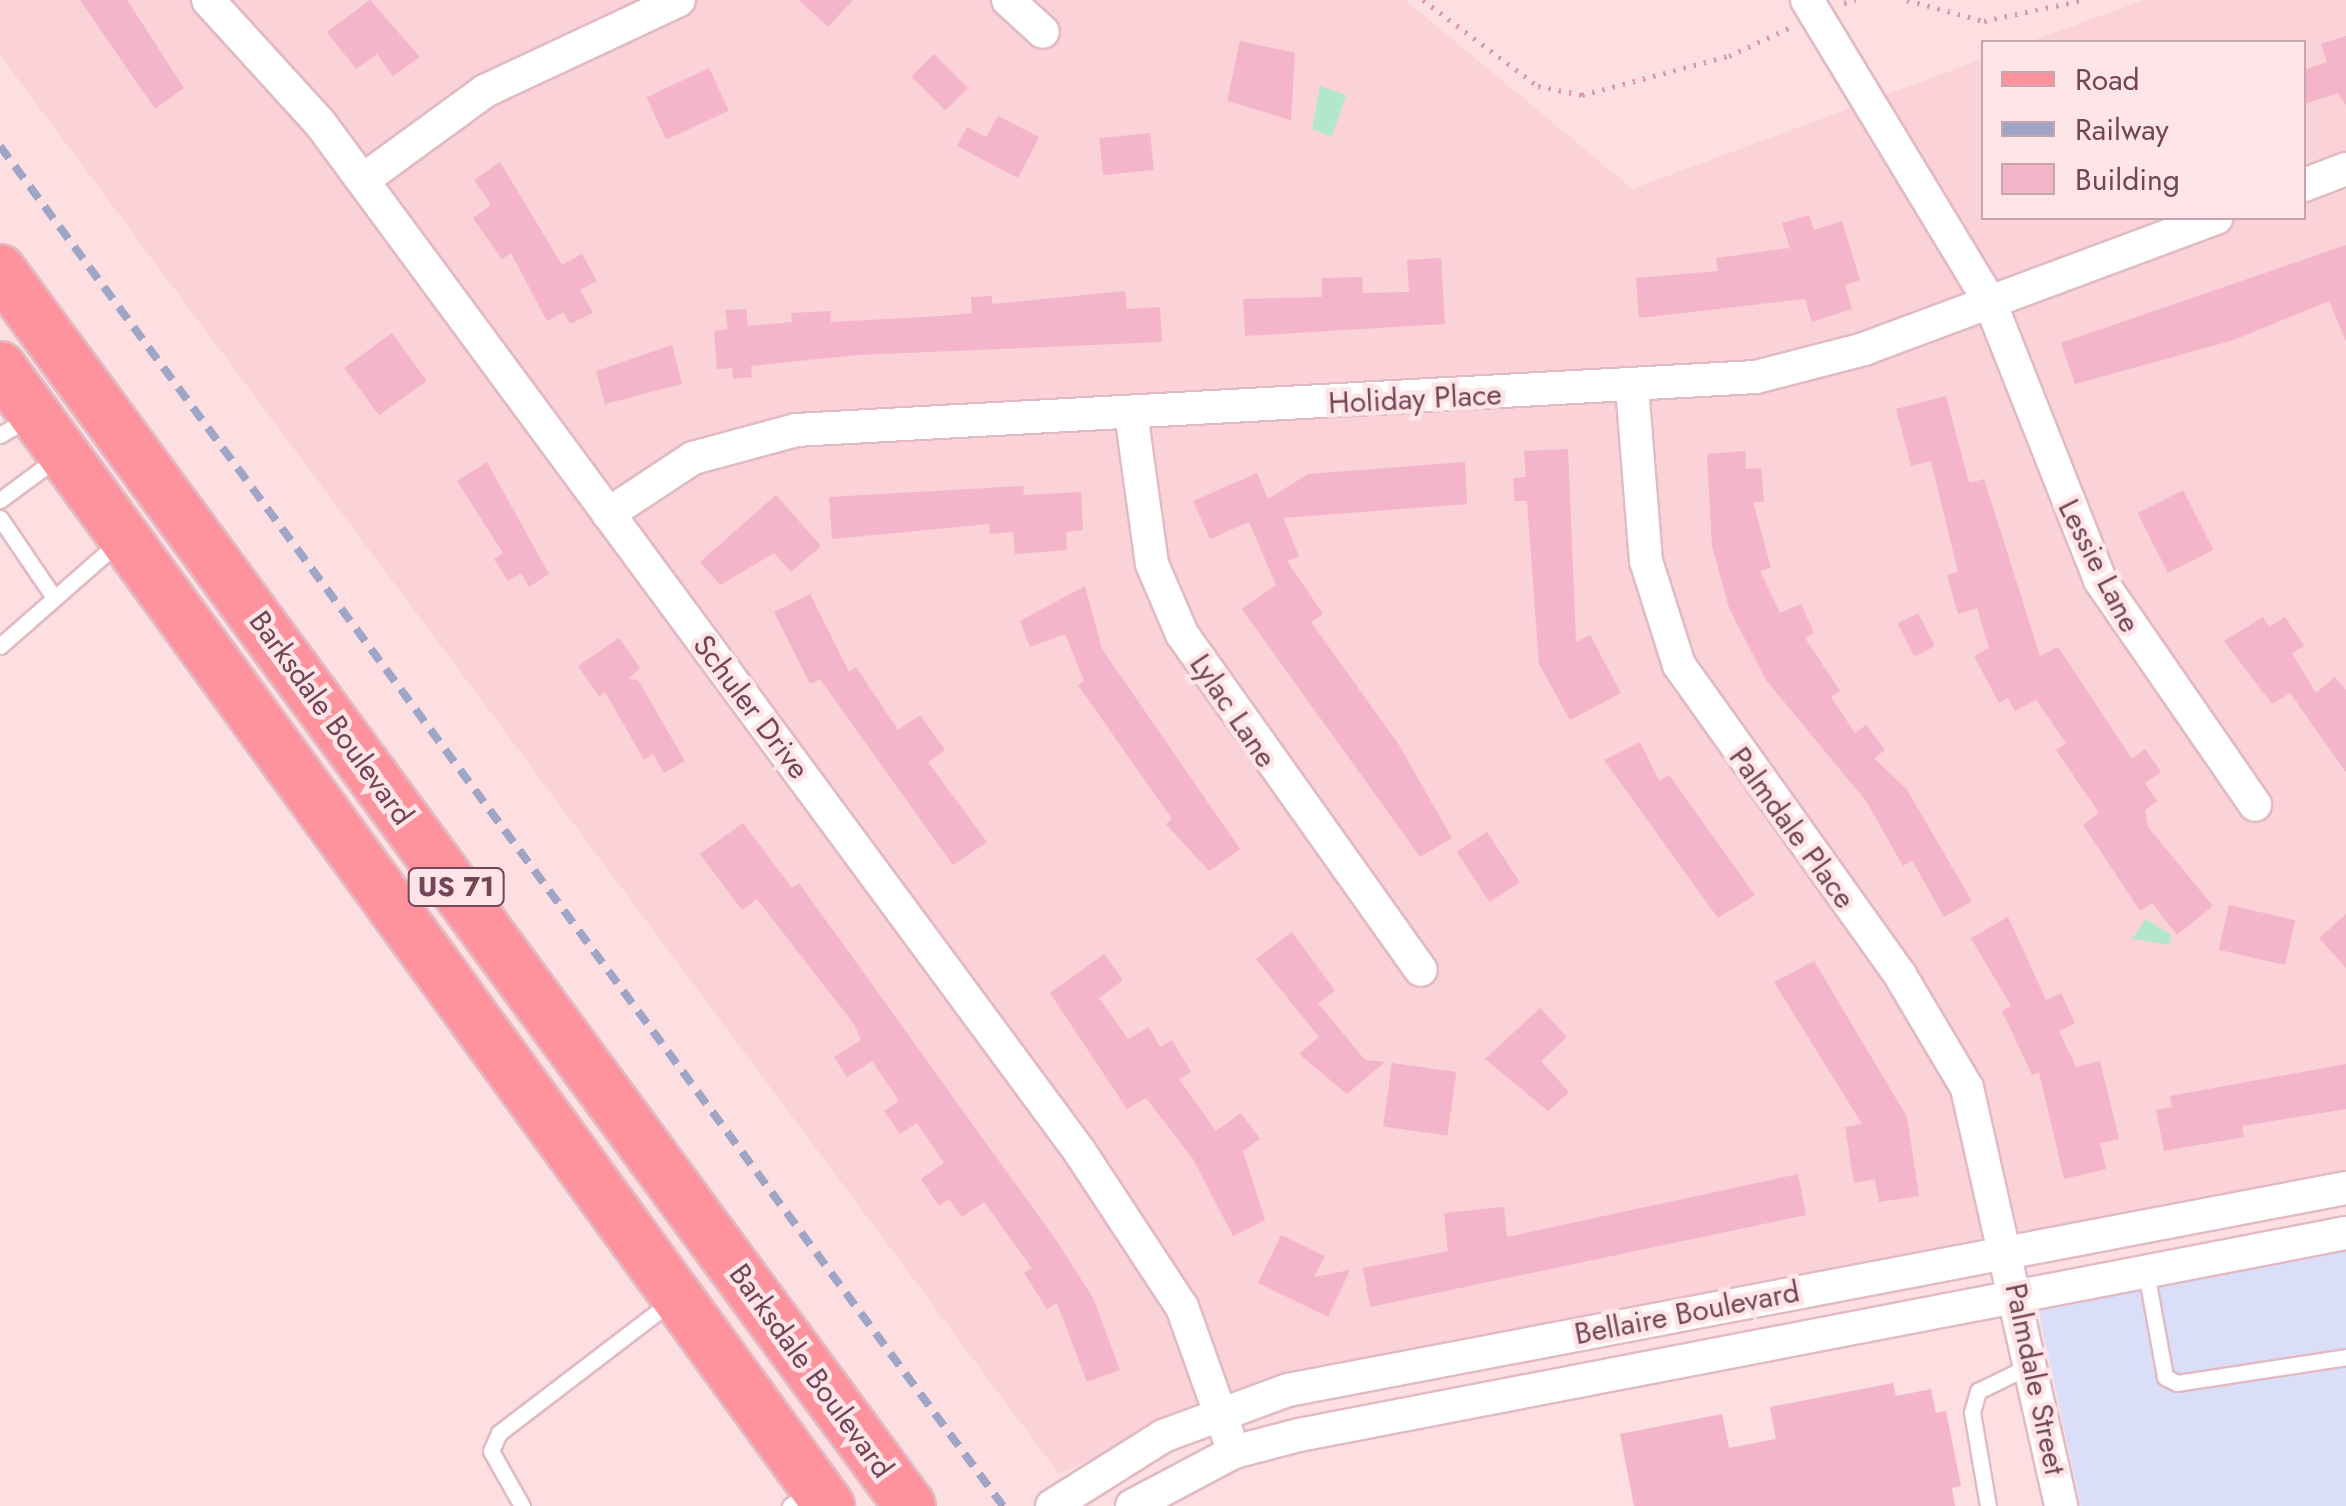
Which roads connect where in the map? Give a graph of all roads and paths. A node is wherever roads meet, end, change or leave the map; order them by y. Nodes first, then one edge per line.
1 (208, 0) edge
2 (679, 0) edge
3 (1008, 0) edge
4 (1423, 0) edge
5 (1907, 0) edge
6 (2084, 0) edge
7 (1827, 9) edge
8 (1044, 32) dead end
9 (2346, 169) edge
10 (362, 180) junction
11 (2306, 183) edge
12 (2211, 220) edge
13 (0, 270) edge
14 (1990, 302) junction
15 (0, 366) edge
16 (83, 382) junction
17 (1632, 387) junction
18 (1131, 413) junction
19 (16, 425) edge
20 (62, 455) junction
21 (0, 500) edge
22 (608, 514) junction
23 (0, 518) edge
24 (122, 539) junction
25 (53, 596) junction
26 (0, 646) edge
27 (2255, 805) dead end
28 (1422, 970) dead end
29 (2346, 1188) edge
30 (2346, 1233) edge
31 (2007, 1252) junction
32 (2146, 1272) junction
33 (2020, 1296) junction
34 (676, 1298) junction
35 (1618, 1327) junction
36 (2346, 1357) edge
37 (1457, 1358) junction
38 (2033, 1364) junction
39 (1626, 1372) junction
40 (1464, 1403) junction
41 (1221, 1411) junction
42 (1234, 1452) junction
43 (811, 1500) edge
44 (522, 1506) edge
45 (910, 1506) edge
46 (1052, 1506) edge
47 (1132, 1506) edge
48 (1988, 1506) edge
49 (2061, 1506) edge

1 - 10 street, Schuler Drive
2 - 10 street
3 - 8 street
4 - 7 path
5 - 6 path
7 - 14 street, Lessie Lane
9 - 11 street
10 - 22 street, Schuler Drive
12 - 14 street, Holiday Place
13 - 16 main road, Barksdale Boulevard / US 71
14 - 17 street, Holiday Place
14 - 27 street, Lessie Lane
15 - 19 main road, US 71
16 - 19 main road
16 - 45 main road, Barksdale Boulevard / US 71
17 - 18 street, Holiday Place
17 - 31 street, Palmdale Place
18 - 22 street, Holiday Place
18 - 28 street, Lylac Lane
19 - 20 main road, US 71
20 - 21 lane
20 - 24 main road, US 71
22 - 41 street, Schuler Drive
23 - 25 lane
24 - 25 lane
24 - 34 main road, US 71
25 - 26 lane
29 - 31 street, Bellaire Boulevard
30 - 32 street, Bellaire Boulevard
31 - 33 street, Palmdale Street
31 - 35 street, Bellaire Boulevard
32 - 33 street, Bellaire Boulevard
32 - 36 lane
33 - 38 street, Palmdale Street
33 - 39 street, Bellaire Boulevard
34 - 43 main road, US 71
34 - 44 lane
35 - 37 street, Bellaire Boulevard
35 - 39 street
37 - 40 street
37 - 41 street, Bellaire Boulevard
38 - 48 lane
38 - 49 street, Palmdale Street
39 - 40 street, Bellaire Boulevard
40 - 42 street, Bellaire Boulevard
41 - 42 street, Schuler Drive
41 - 46 street, Bellaire Boulevard
42 - 47 street, Bellaire Boulevard

